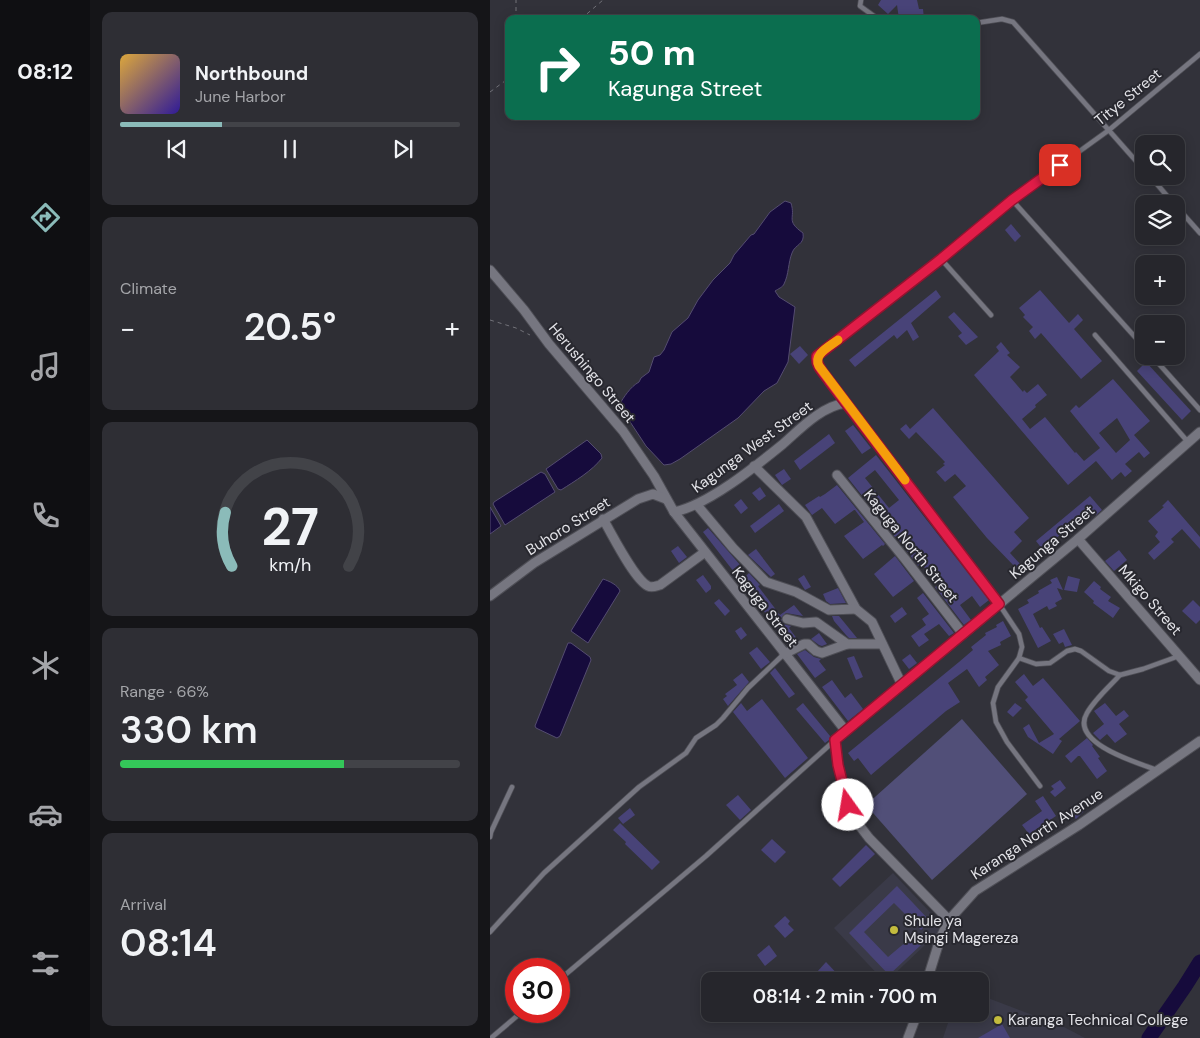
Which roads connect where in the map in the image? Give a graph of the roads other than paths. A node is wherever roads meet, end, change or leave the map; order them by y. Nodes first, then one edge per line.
1 (861, 0) edge
2 (872, 15) edge
3 (980, 22) edge
4 (1200, 54) edge
5 (1108, 130) junction
6 (1135, 160) edge
7 (1158, 185) edge
8 (1166, 195) edge
9 (1012, 200) junction
10 (1185, 216) edge
11 (1200, 233) edge
12 (941, 259) junction
13 (490, 270) edge
14 (991, 315) dead end
15 (1095, 334) dead end
16 (1135, 337) edge
17 (1160, 365) edge
18 (846, 403) junction
19 (1200, 410) edge
20 (1200, 432) edge
21 (1188, 442) junction
22 (754, 466) junction
23 (836, 475) dead end
24 (666, 498) junction
25 (697, 505) junction
26 (674, 512) junction
27 (603, 519) junction
28 (1078, 539) junction
29 (705, 552) junction
30 (490, 596) edge
31 (999, 604) junction
32 (856, 609) junction
33 (787, 619) dead end
34 (963, 634) junction
35 (847, 644) junction
36 (882, 644) junction
37 (784, 654) junction
38 (1180, 655) junction
39 (1019, 658) junction
40 (1120, 675) junction
41 (1200, 680) edge
42 (902, 685) junction
43 (845, 730) junction
44 (835, 740) junction
45 (1200, 741) edge
46 (1157, 770) junction
47 (1040, 786) dead end
48 (512, 787) dead end
49 (490, 837) edge
50 (949, 920) junction
51 (490, 932) edge
52 (570, 971) edge
53 (930, 972) edge
54 (914, 1022) edge
55 (510, 1023) edge
56 (494, 1037) edge
57 (908, 1038) edge

1 - 2 lane
3 - 5 lane
4 - 5 lane, Titye Street
5 - 6 lane
5 - 9 lane, Titye Street
7 - 8 lane
9 - 12 lane, Titye Street
9 - 16 lane
10 - 11 lane
12 - 14 lane
12 - 18 lane, Titye Street
13 - 24 street, Herushingo Street
15 - 21 lane
17 - 19 lane
18 - 22 street, Kagunga West Street
18 - 31 lane, Titye Street
20 - 21 street, Kagunga Street
21 - 28 street, Kagunga Street
22 - 25 street, Kagunga West Street
22 - 32 street
23 - 34 street, Kaguga North Street
24 - 26 street, Kaguga Street
24 - 27 street, Buhoro Street
25 - 26 street, Kagunga West Street
25 - 32 street
26 - 29 street, Kaguga Street
27 - 29 street
27 - 30 street, Buhoro Street
28 - 31 street, Kagunga Street
28 - 38 street, Mkigo Street
29 - 37 street, Kaguga Street
31 - 34 street, Kagunga Street
31 - 39 lane, Titye Street
32 - 36 street
33 - 35 street
34 - 42 street, Kagunga Street
35 - 36 street
35 - 37 street
36 - 42 street
37 - 43 street, Kaguga Street
37 - 51 lane
38 - 40 lane
38 - 41 street, Mkigo Street
39 - 40 lane
39 - 47 lane
40 - 46 lane
42 - 43 street, Kagunga Street
43 - 44 street, Kagunga Street
44 - 50 street
44 - 52 lane
45 - 46 street, Karanga North Avenue
46 - 50 street, Karanga North Avenue
48 - 49 lane
50 - 53 street, Karanga North Avenue
54 - 57 street
55 - 56 lane

